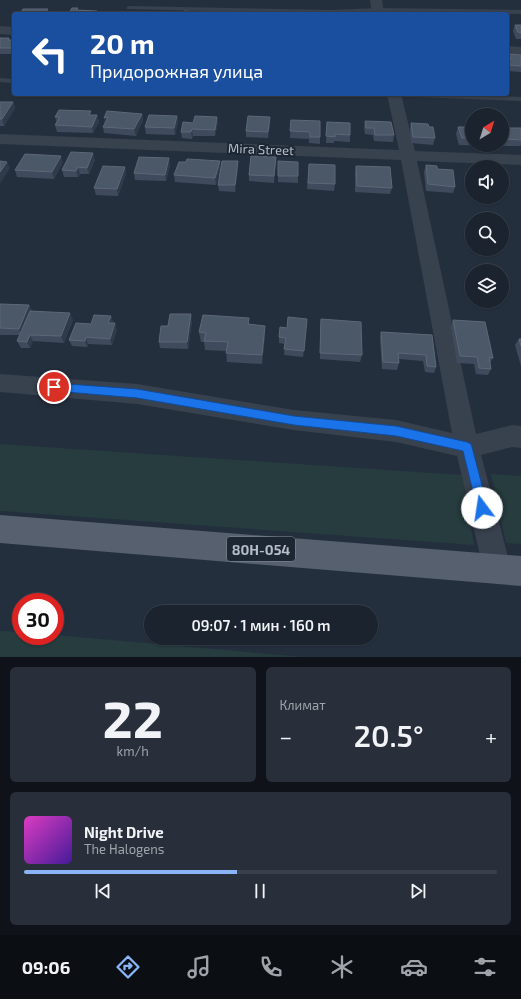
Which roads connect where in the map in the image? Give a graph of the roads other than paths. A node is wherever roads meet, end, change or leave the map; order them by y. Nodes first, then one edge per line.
1 (129, 8) dead end
2 (377, 8) edge
3 (521, 12) edge
4 (0, 30) edge
5 (12, 31) edge
6 (509, 50) edge
7 (521, 50) edge
8 (0, 80) edge
9 (12, 81) edge
10 (394, 96) edge
11 (445, 96) edge
12 (521, 99) edge
13 (0, 139) edge
14 (408, 154) junction
15 (521, 160) edge
16 (0, 383) edge
17 (521, 436) edge
18 (467, 447) junction
19 (0, 529) edge
20 (509, 569) edge

1 - 2 lane
2 - 3 lane
4 - 5 street
6 - 7 street
8 - 9 lane
10 - 14 street
11 - 12 lane
13 - 14 street, Mira Street
14 - 15 street, Mira Street
14 - 18 street
16 - 18 street
17 - 18 street
18 - 20 street
19 - 20 main road, 80Н-054

